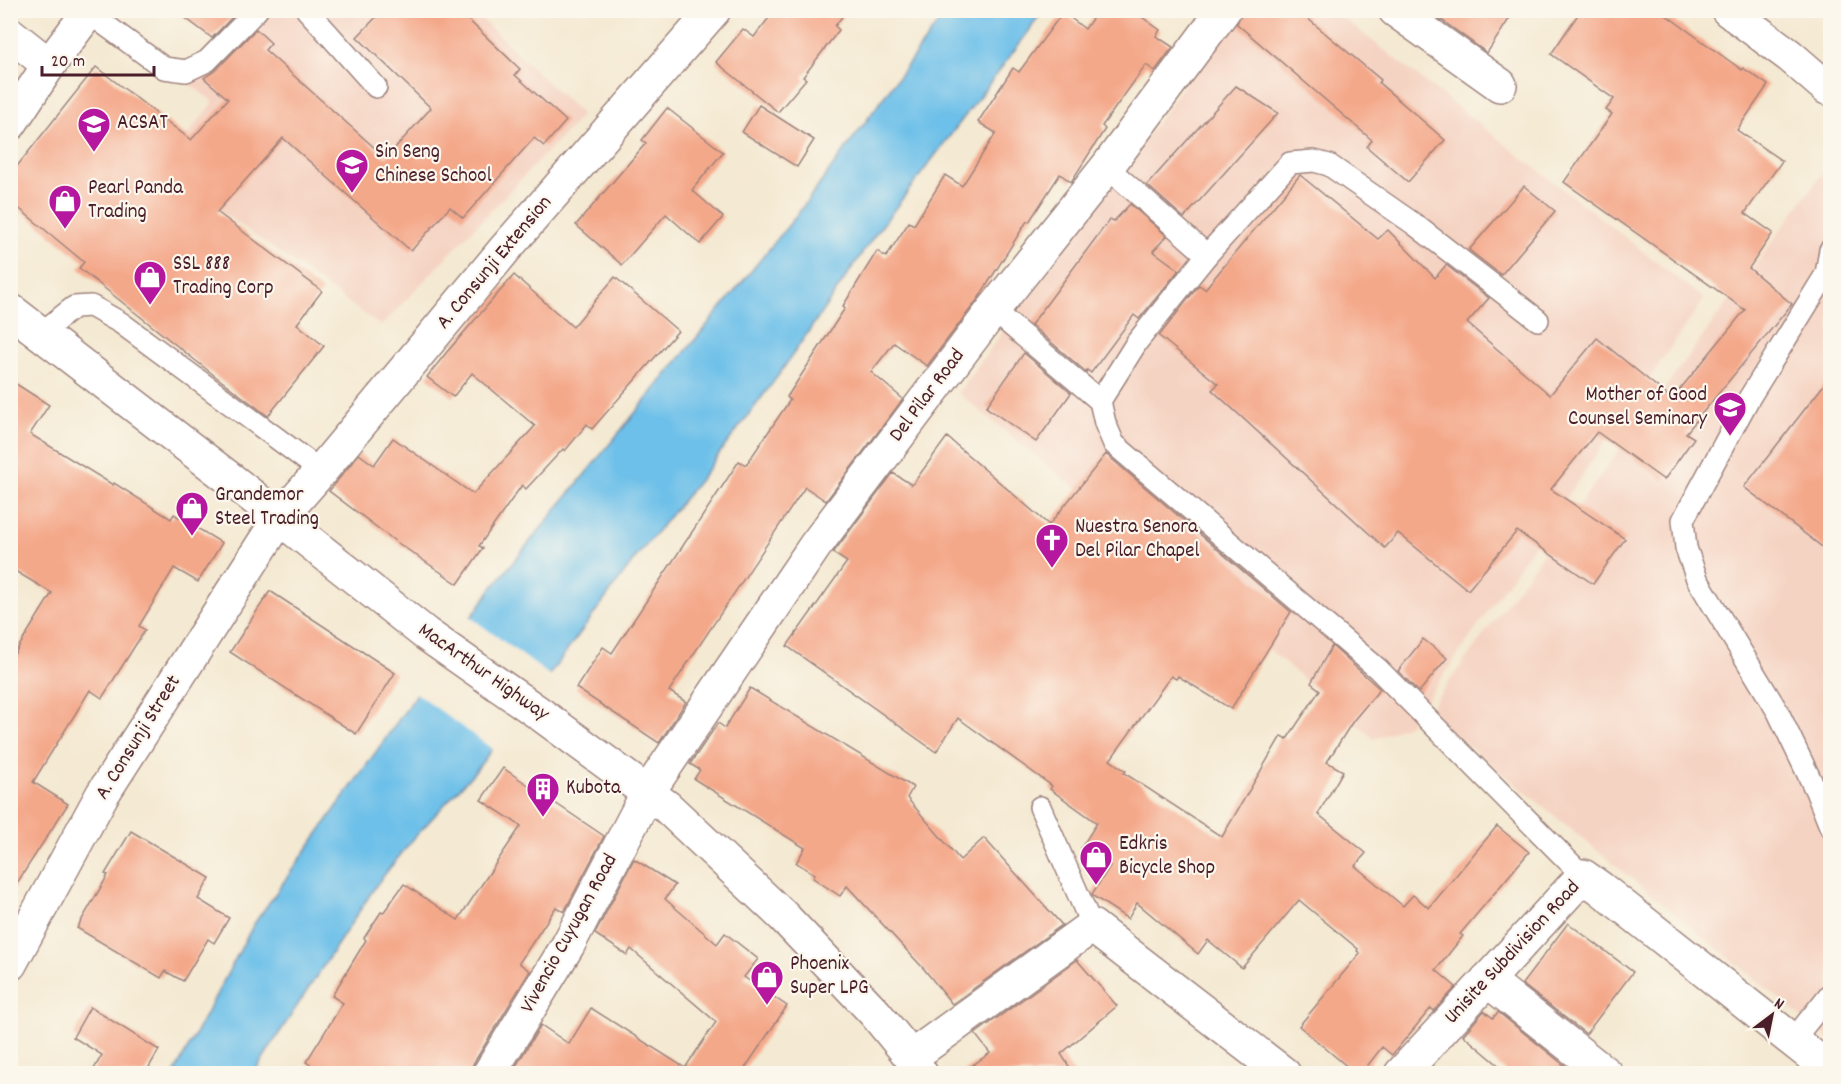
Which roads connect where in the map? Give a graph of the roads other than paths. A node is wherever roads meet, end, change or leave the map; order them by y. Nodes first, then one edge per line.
1 (257, 10) edge
2 (307, 10) edge
3 (714, 10) edge
4 (1224, 10) edge
5 (1395, 10) edge
6 (1728, 10) edge
7 (90, 12) edge
8 (10, 34) edge
9 (49, 65) junction
10 (1500, 85) dead end
11 (376, 87) dead end
12 (1829, 90) edge
13 (10, 124) edge
14 (1107, 167) junction
15 (1830, 250) edge
16 (1207, 255) junction
17 (10, 310) edge
18 (993, 310) junction
19 (1538, 320) dead end
20 (41, 333) junction
21 (1100, 401) junction
22 (321, 471) junction
23 (279, 519) junction
24 (648, 792) junction
25 (1040, 807) dead end
26 (1830, 826) edge
27 (1583, 876) junction
28 (1092, 926) junction
29 (10, 964) edge
30 (1487, 980) junction
31 (1830, 994) edge
32 (1793, 1040) junction
33 (916, 1065) edge
34 (1830, 1070) edge
35 (489, 1074) edge
36 (1284, 1074) edge
37 (1401, 1074) edge
38 (1606, 1074) edge

1 - 7 lane
2 - 11 lane
3 - 22 main road, A. Consunji Extension
4 - 14 main road, Del Pilar Road
5 - 10 main road
6 - 12 main road
7 - 9 main road
8 - 9 main road
9 - 13 main road
14 - 16 lane
14 - 18 main road, Del Pilar Road
15 - 26 lane
16 - 19 lane
16 - 21 lane
17 - 20 main road, MacArthur Highway
18 - 21 lane
18 - 24 main road, Del Pilar Road
20 - 22 lane
20 - 23 main road, MacArthur Highway
21 - 27 lane
22 - 23 main road, A. Consunji Extension
23 - 24 main road, MacArthur Highway
23 - 29 main road, A. Consunji Street
24 - 33 main road, MacArthur Highway
24 - 35 main road, Vivencio Cuyugan Road
25 - 28 lane
27 - 30 main road, Unisite Subdivision Road
27 - 32 main road, Unisite Subdivision Road
28 - 33 main road
28 - 36 main road
30 - 37 main road, Unisite Subdivision Road
30 - 38 main road
31 - 32 lane
32 - 34 main road, Unisite Subdivision Road

